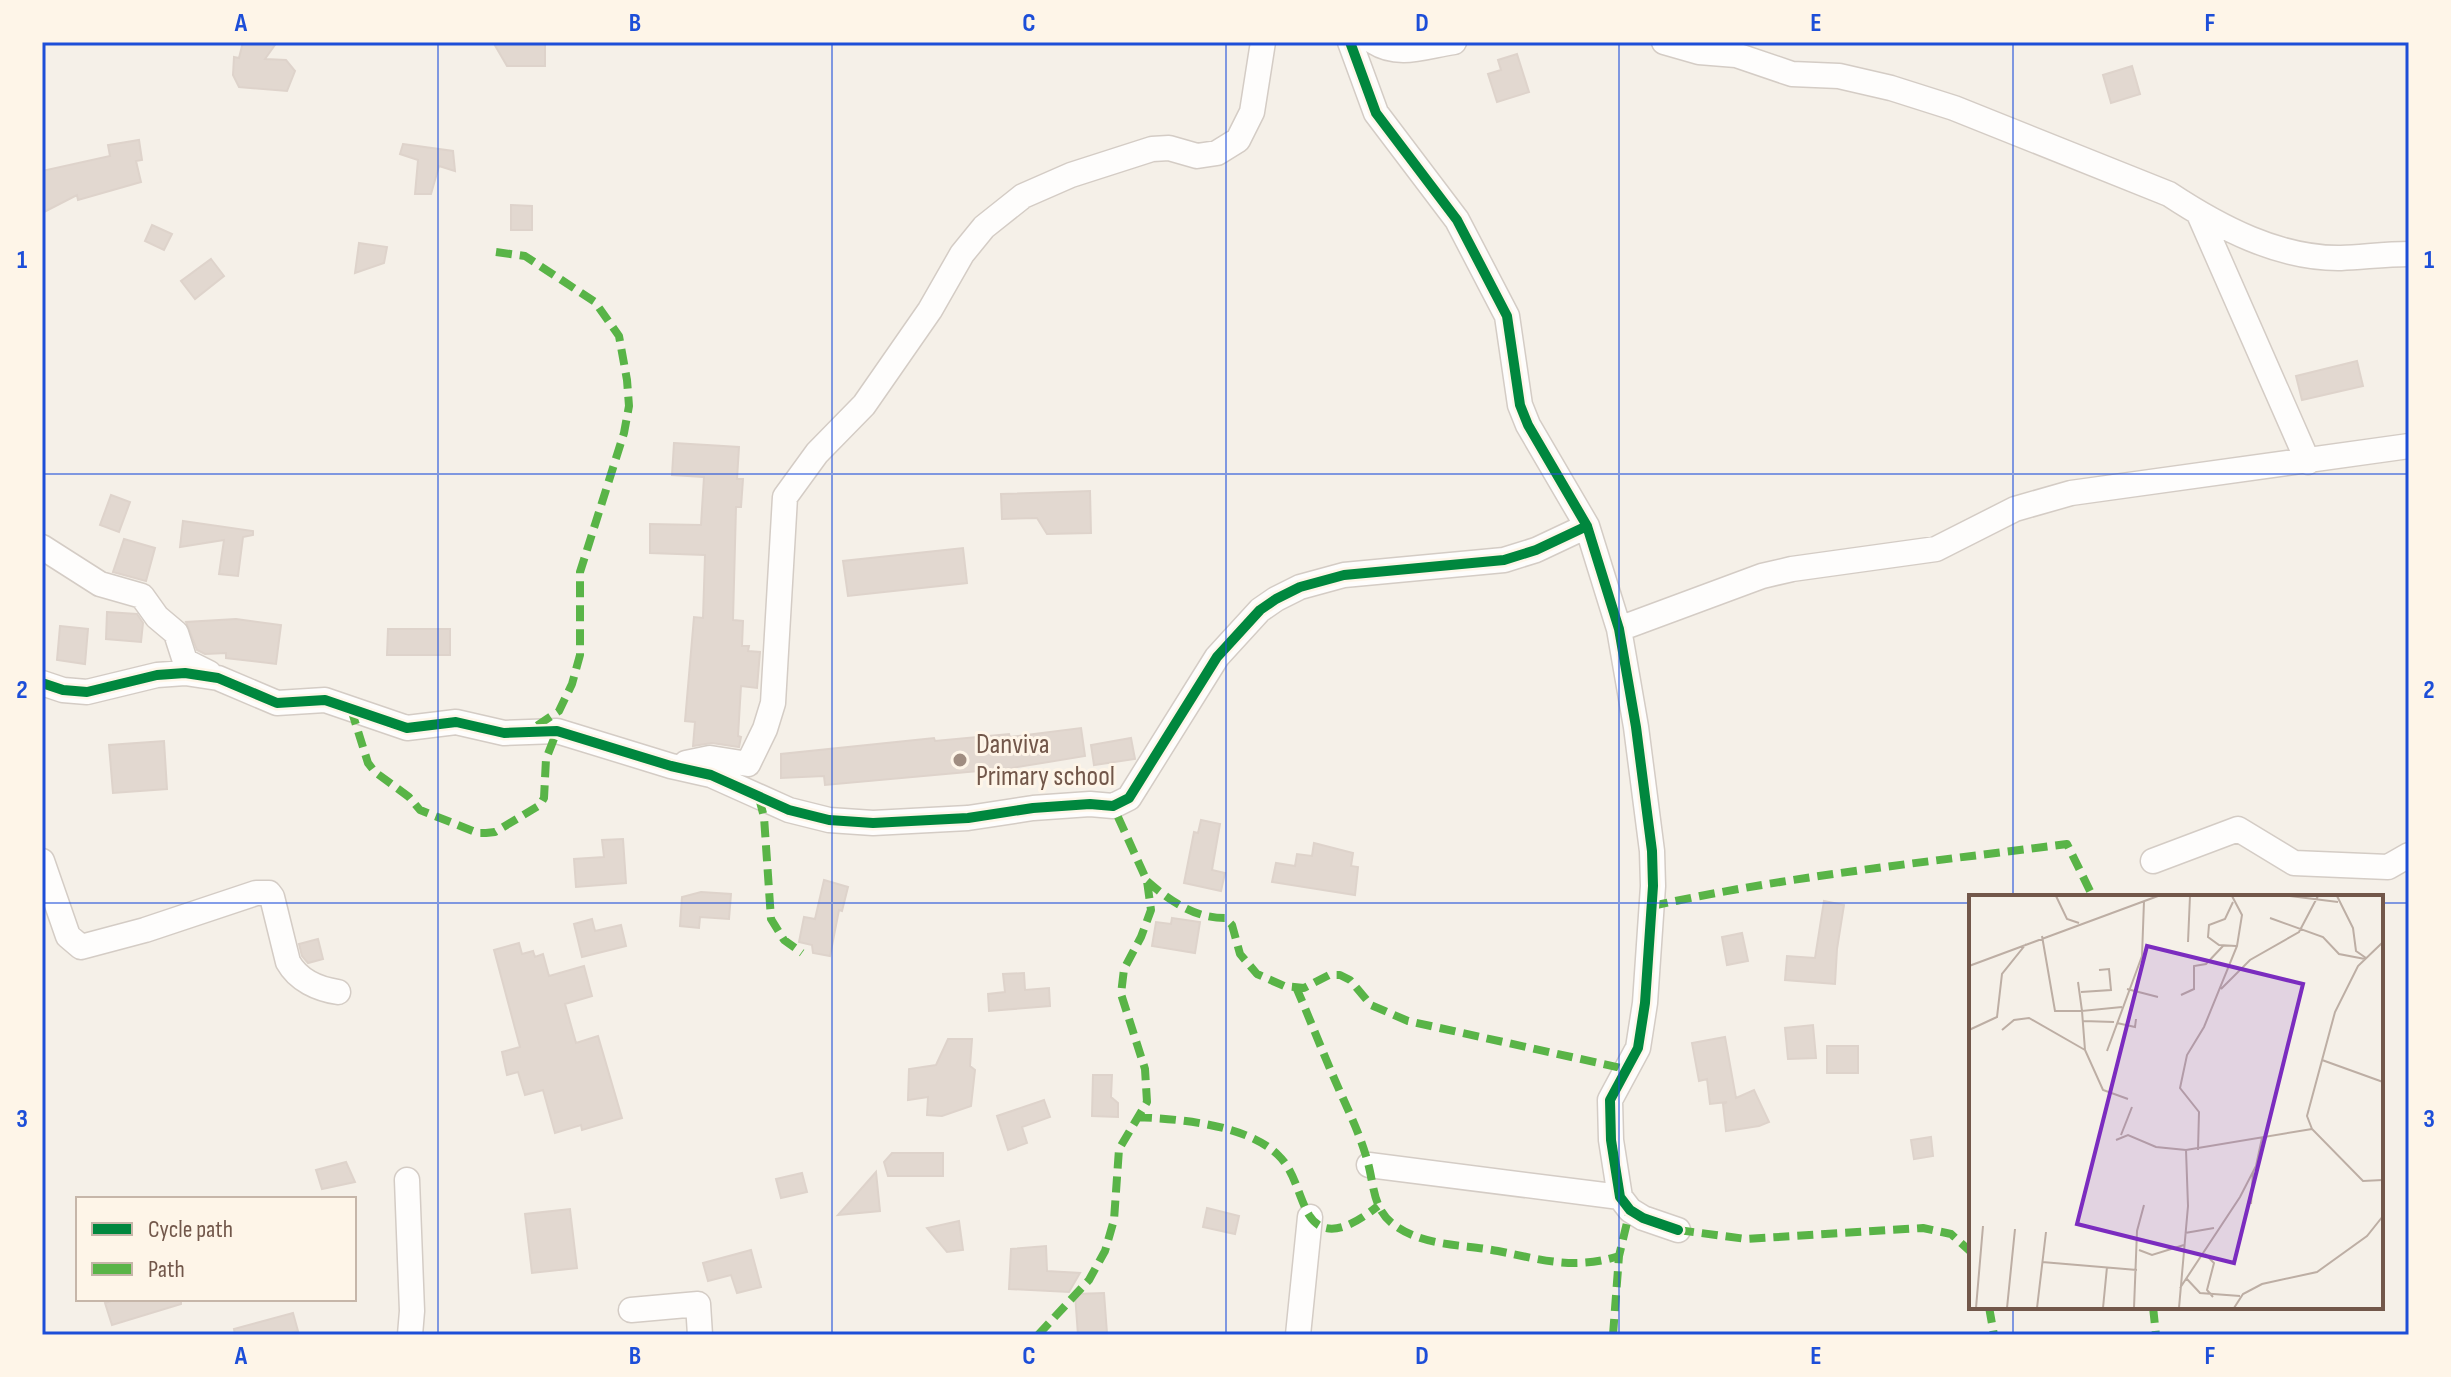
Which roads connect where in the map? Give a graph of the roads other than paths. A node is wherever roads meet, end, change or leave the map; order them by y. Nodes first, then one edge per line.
1 (1263, 42) edge
2 (1350, 42) edge
3 (1374, 42) edge
4 (1454, 42) edge
5 (1664, 42) edge
6 (2199, 214) junction
7 (2409, 254) edge
8 (2407, 451) edge
9 (2308, 462) junction
10 (1587, 526) junction
11 (42, 547) edge
12 (1619, 629) junction
13 (218, 678) junction
14 (42, 683) edge
15 (671, 766) junction
16 (2409, 855) edge
17 (42, 861) edge
18 (2153, 861) dead end
19 (338, 992) dead end
20 (1369, 1165) dead end
21 (407, 1180) dead end
22 (1620, 1197) junction
23 (1310, 1217) dead end
24 (1678, 1230) dead end
25 (631, 1310) dead end
26 (410, 1335) edge
27 (700, 1335) edge
28 (1298, 1335) edge

1 - 15 street
2 - 10 street
3 - 4 street
5 - 6 street
6 - 7 street
6 - 9 street
8 - 9 street
9 - 12 street
10 - 12 street
10 - 15 street
11 - 13 street
12 - 22 street
13 - 14 street
13 - 15 street
16 - 18 street
17 - 19 street
20 - 22 street
21 - 26 street
22 - 24 street
23 - 28 street
25 - 27 street

